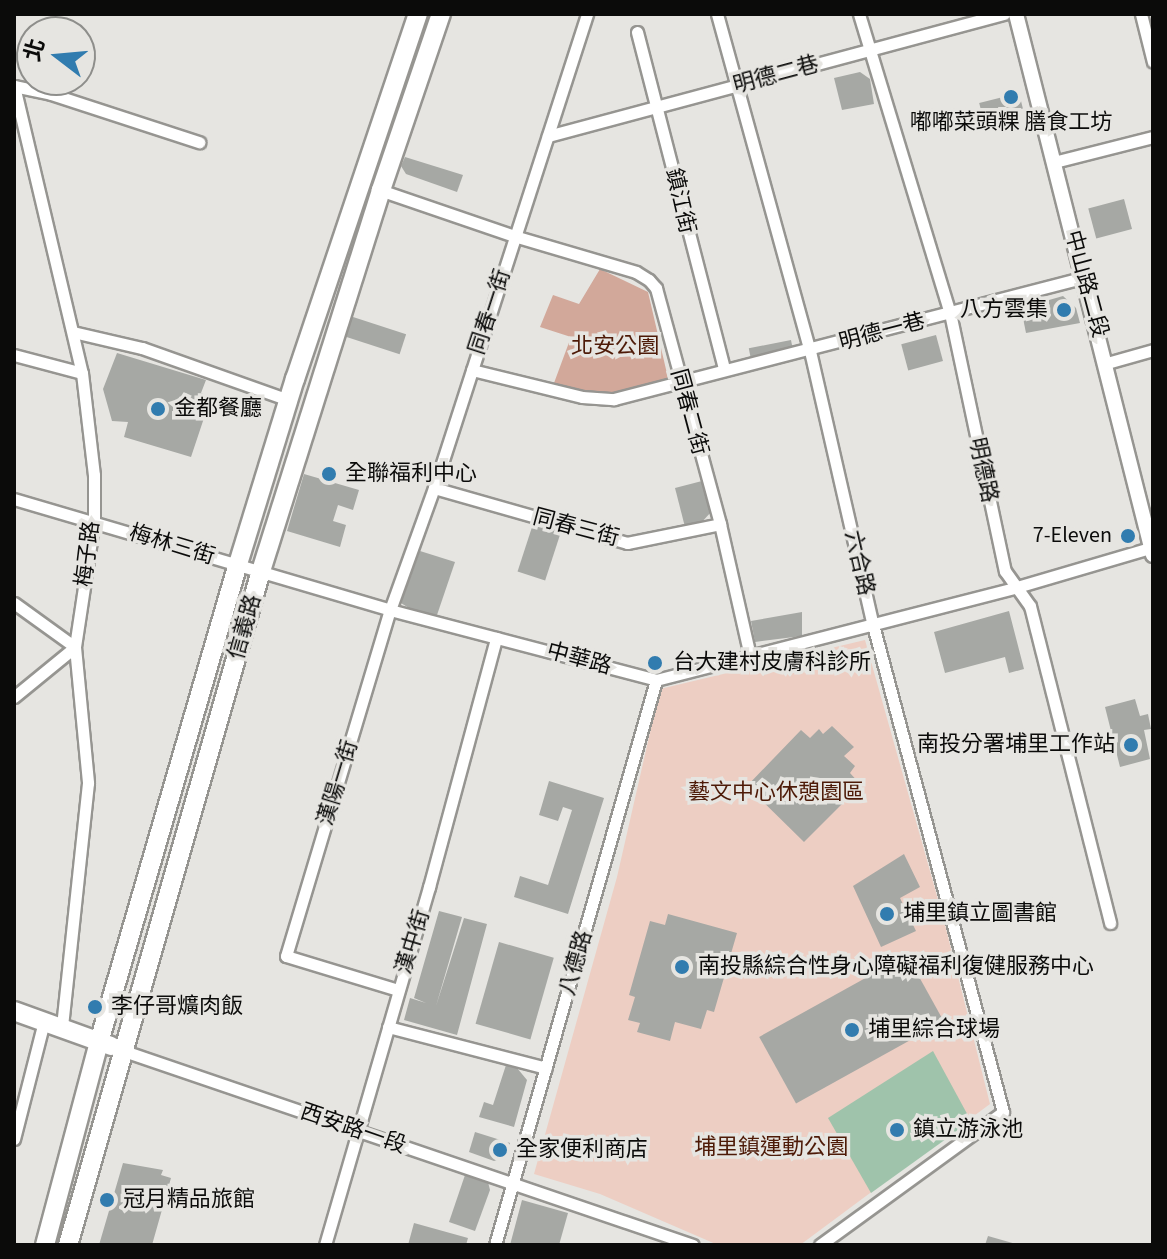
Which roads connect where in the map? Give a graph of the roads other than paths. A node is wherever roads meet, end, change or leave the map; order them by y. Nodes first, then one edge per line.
1 (418, 14) edge
2 (441, 14) edge
3 (587, 14) edge
4 (717, 14) edge
5 (859, 14) edge
6 (1004, 14) edge
7 (1016, 14) edge
8 (1141, 14) edge
9 (637, 32) dead end
10 (867, 51) junction
11 (1153, 62) edge
12 (14, 86) edge
13 (736, 86) junction
14 (658, 105) junction
15 (17, 110) edge
16 (548, 136) junction
17 (1153, 137) edge
18 (199, 142) dead end
19 (1054, 162) junction
20 (362, 183) junction
21 (381, 190) junction
22 (514, 236) junction
23 (1083, 278) junction
24 (950, 313) junction
25 (73, 332) junction
26 (1153, 350) edge
27 (810, 351) junction
28 (14, 355) edge
29 (1107, 363) junction
30 (724, 369) junction
31 (472, 370) junction
32 (82, 373) junction
33 (680, 382) junction
34 (289, 400) junction
35 (434, 488) junction
36 (14, 499) edge
37 (94, 521) junction
38 (720, 524) junction
39 (1152, 550) edge
40 (238, 564) junction
41 (261, 571) junction
42 (1017, 587) junction
43 (14, 603) edge
44 (390, 610) junction
45 (873, 625) junction
46 (496, 638) junction
47 (75, 647) junction
48 (750, 656) junction
49 (656, 680) junction
50 (14, 697) edge
51 (1110, 923) dead end
52 (398, 990) junction
53 (14, 1011) edge
54 (44, 1021) junction
55 (62, 1027) junction
56 (388, 1027) junction
57 (99, 1042) junction
58 (121, 1050) junction
59 (546, 1068) junction
60 (358, 1130) junction
61 (14, 1139) edge
62 (512, 1184) junction
63 (45, 1245) edge
64 (68, 1245) edge
65 (325, 1245) edge
66 (495, 1245) edge
67 (693, 1245) edge
68 (820, 1245) edge

1 - 20 main road, 信義路
2 - 21 main road, 信義路
3 - 16 street, 同春一街
4 - 13 street, 六合路
5 - 10 street, 明德路
6 - 10 street, 明德二巷
7 - 19 street, 中山路二段
8 - 11 street
9 - 14 street, 鎮江街
10 - 13 street, 明德二巷
10 - 24 street, 明德路
12 - 15 street, 梅子路
12 - 18 street
13 - 14 street, 明德二巷
13 - 27 street, 六合路
14 - 16 street, 明德二巷
14 - 30 street, 鎮江街
15 - 25 street, 梅子路
16 - 22 street, 同春一街
17 - 19 street
19 - 23 street, 中山路二段
20 - 21 street, 同春二街
20 - 34 main road, 信義路
21 - 22 street, 同春二街
21 - 41 main road, 信義路
22 - 31 street, 同春一街
22 - 33 street, 同春二街
23 - 24 street, 明德一巷
23 - 29 street, 中山路二段
24 - 27 street, 明德一巷
24 - 42 street, 明德路
25 - 32 street, 梅子路
25 - 34 street
26 - 29 street
27 - 30 street, 明德一巷
27 - 45 street, 六合路
28 - 32 street
29 - 39 street, 中山路二段
30 - 33 street, 明德一巷
31 - 33 street, 明德一巷
31 - 35 street, 同春一街
32 - 37 street, 梅子路
33 - 38 street, 同春二街
34 - 40 main road, 信義路
35 - 38 street, 同春三街
35 - 44 street, 同春一街
36 - 37 street, 梅林三街
37 - 40 street, 梅林三街
37 - 47 street, 梅子路
38 - 48 street, 同春二街
39 - 42 street, 中華路
40 - 41 street, 中華路
40 - 57 main road, 信義路
41 - 44 street, 中華路
41 - 58 main road, 信義路
42 - 45 street, 中華路
42 - 51 street, 明德路
43 - 47 street
44 - 46 street, 中華路
44 - 52 street, 漢陽一街
45 - 48 street, 中華路
45 - 68 street, 六合路
46 - 49 street, 中華路
46 - 52 street, 漢中街
47 - 50 street
47 - 55 street, 梅子路
48 - 49 street, 中華路
49 - 59 street, 八德路
52 - 56 street, 漢中街
53 - 54 main road, 西安路一段
54 - 55 main road, 西安路一段
54 - 61 street
55 - 57 main road, 西安路一段
56 - 59 street
56 - 60 street, 漢中街
57 - 58 main road, 西安路一段
57 - 63 main road, 信義路
58 - 60 street, 西安路一段
58 - 64 main road, 信義路
59 - 62 street, 八德路
60 - 62 street, 西安路一段
60 - 65 street, 漢中街
62 - 66 street, 八德路
62 - 67 street, 西安路一段

